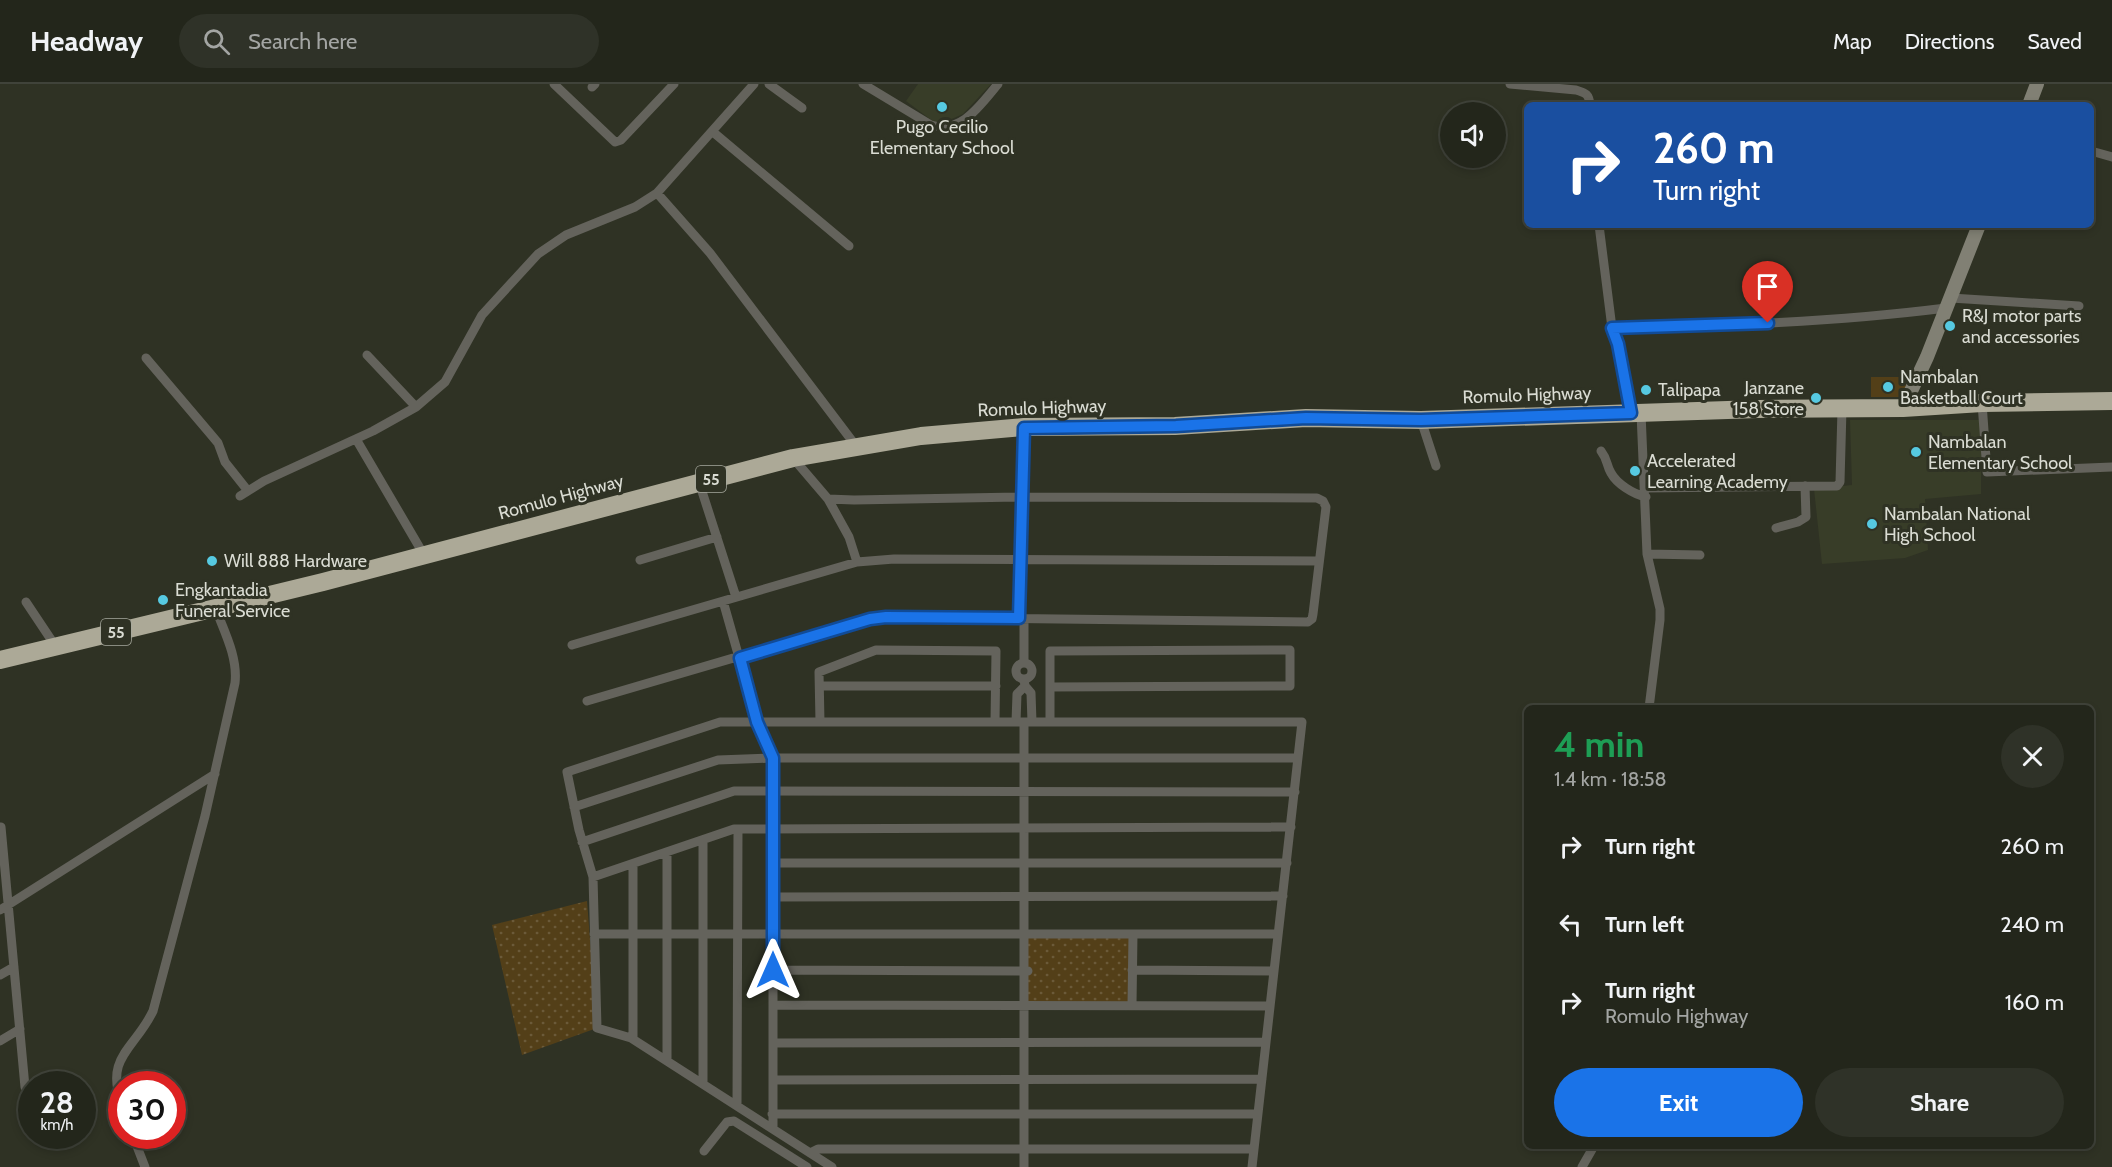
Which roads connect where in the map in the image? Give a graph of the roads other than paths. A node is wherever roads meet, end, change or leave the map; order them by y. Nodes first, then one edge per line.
1 (554, 84) edge
2 (674, 84) edge
3 (754, 84) edge
4 (769, 84) edge
5 (863, 84) edge
6 (998, 84) edge
7 (1510, 84) edge
8 (2037, 84) edge
9 (1590, 102) edge
10 (2030, 102) edge
11 (802, 108) dead end
12 (713, 132) junction
13 (2094, 152) edge
14 (2112, 157) edge
15 (657, 193) junction
16 (1599, 228) edge
17 (1978, 228) edge
18 (849, 246) dead end
19 (1948, 303) junction
20 (2079, 306) dead end
21 (1612, 328) junction
22 (367, 356) dead end
23 (146, 358) dead end
24 (2112, 401) edge
25 (1982, 403) junction
26 (416, 407) junction
27 (1903, 408) junction
28 (1842, 409) junction
29 (1636, 413) junction
30 (1421, 420) junction
31 (1024, 428) junction
32 (356, 439) junction
33 (856, 446) junction
34 (1601, 451) dead end
35 (793, 458) junction
36 (1436, 466) dead end
37 (2112, 467) edge
38 (699, 482) junction
39 (1805, 486) junction
40 (1645, 493) junction
41 (1022, 497) junction
42 (828, 499) junction
43 (1776, 528) dead end
44 (717, 537) junction
45 (1647, 554) junction
46 (424, 555) junction
47 (1700, 555) dead end
48 (1021, 559) junction
49 (640, 560) dead end
50 (1319, 561) junction
51 (857, 562) junction
52 (736, 597) junction
53 (723, 601) junction
54 (26, 602) dead end
55 (215, 607) junction
56 (1022, 618) junction
57 (572, 645) dead end
58 (56, 647) junction
59 (740, 658) junction
60 (0, 660) edge
61 (1025, 682) junction
62 (820, 686) junction
63 (996, 686) junction
64 (1050, 687) junction
65 (587, 701) dead end
66 (1649, 705) edge
67 (757, 722) junction
68 (820, 722) junction
69 (995, 722) junction
70 (1024, 722) junction
71 (1050, 722) junction
72 (773, 758) junction
73 (1024, 758) junction
74 (1298, 758) junction
75 (214, 774) junction
76 (773, 791) junction
77 (1024, 792) junction
78 (1295, 792) junction
79 (574, 807) junction
80 (1, 827) edge
81 (1024, 827) junction
82 (1291, 827) junction
83 (773, 828) junction
84 (738, 829) junction
85 (703, 840) junction
86 (582, 842) junction
87 (1, 844) edge
88 (667, 852) junction
89 (773, 863) junction
90 (1024, 863) junction
91 (1287, 863) junction
92 (633, 864) junction
93 (593, 877) junction
94 (1283, 896) junction
95 (773, 897) junction
96 (1024, 897) junction
97 (3, 908) edge
98 (594, 934) junction
99 (633, 934) junction
100 (667, 934) junction
101 (703, 934) junction
102 (738, 934) junction
103 (773, 934) junction
104 (1024, 934) junction
105 (1133, 934) junction
106 (1278, 934) junction
107 (14, 967) junction
108 (773, 970) junction
109 (1027, 970) junction
110 (1132, 970) junction
111 (1274, 971) junction
112 (0, 975) edge
113 (773, 1005) junction
114 (1024, 1005) junction
115 (1132, 1005) junction
116 (1270, 1006) junction
117 (20, 1029) junction
118 (633, 1039) junction
119 (0, 1041) edge
120 (773, 1042) junction
121 (1024, 1042) junction
122 (1266, 1042) junction
123 (667, 1061) junction
124 (24, 1071) edge
125 (116, 1071) edge
126 (1024, 1079) junction
127 (1262, 1079) junction
128 (773, 1080) junction
129 (703, 1084) junction
130 (737, 1106) junction
131 (772, 1114) junction
132 (1024, 1114) junction
133 (1258, 1114) junction
134 (773, 1129) junction
135 (138, 1149) edge
136 (1024, 1149) junction
137 (1254, 1149) junction
138 (1592, 1149) edge
139 (704, 1151) dead end
140 (810, 1153) junction
141 (145, 1167) edge
142 (807, 1167) edge
143 (832, 1167) edge
144 (1024, 1167) edge
145 (1252, 1167) edge
146 (1582, 1167) edge

1 - 2 street
3 - 12 street
4 - 11 street
5 - 6 street
7 - 9 street
8 - 10 main road
12 - 15 street
12 - 18 street
13 - 14 street
15 - 26 street
15 - 33 street
16 - 21 street
17 - 19 main road
19 - 20 street
19 - 21 street
19 - 27 main road
21 - 29 street
22 - 26 street
23 - 32 street
24 - 25 highway, Romulo Highway / 55
25 - 27 highway, Romulo Highway / 55
25 - 37 street
26 - 32 street
27 - 28 highway, Romulo Highway / 55
28 - 29 highway, Romulo Highway / 55
28 - 39 street
29 - 30 highway, Romulo Highway / 55
29 - 40 street
30 - 31 highway, Romulo Highway / 55
30 - 36 street
31 - 33 highway, Romulo Highway / 55
31 - 41 street
32 - 46 street
33 - 35 highway, Romulo Highway / 55
34 - 40 street
35 - 38 highway, Romulo Highway / 55
35 - 42 street
38 - 44 street
38 - 46 highway, Romulo Highway / 55
39 - 40 street
39 - 43 street
40 - 45 street
41 - 42 street
41 - 48 street
41 - 50 street
42 - 51 street
44 - 49 street
44 - 52 street
45 - 47 street
45 - 66 street
46 - 55 highway, Romulo Highway / 55
48 - 50 street
48 - 51 street
48 - 56 street
50 - 56 street
51 - 52 street
52 - 53 street
53 - 57 street
53 - 59 street
54 - 58 street
55 - 58 highway, Romulo Highway / 55
55 - 75 street
56 - 59 street
56 - 61 street
58 - 60 highway, Romulo Highway / 55
59 - 65 street
59 - 67 street
61 - 70 street
61 - 70 street
62 - 63 street
62 - 63 street
62 - 68 street
63 - 69 street
64 - 64 street
64 - 71 street
67 - 68 street
67 - 72 street
67 - 79 street
68 - 69 street
69 - 70 street
70 - 71 street
70 - 73 street
71 - 74 street
72 - 73 street
72 - 76 street
72 - 79 street
73 - 74 street
73 - 77 street
74 - 78 street
75 - 97 street
75 - 125 street
76 - 77 street
76 - 83 street
76 - 86 street
77 - 78 street
77 - 81 street
78 - 82 street
79 - 86 street
80 - 87 street
81 - 82 street
81 - 83 street
81 - 90 street
82 - 91 street
83 - 84 street
83 - 89 street
84 - 85 street
84 - 102 street
85 - 88 street
85 - 101 street
86 - 93 street
87 - 97 street
88 - 92 street
88 - 100 street
89 - 90 street
89 - 95 street
90 - 91 street
90 - 96 street
91 - 94 street
92 - 93 street
92 - 99 street
93 - 98 street
94 - 96 street
94 - 106 street
95 - 96 street
95 - 103 street
96 - 104 street
97 - 107 street
98 - 99 street
98 - 118 street
99 - 100 street
99 - 118 street
100 - 101 street
100 - 123 street
101 - 102 street
101 - 129 street
102 - 103 street
102 - 130 street
103 - 104 street
103 - 108 street
104 - 105 street
104 - 109 street
105 - 106 street
105 - 110 street
106 - 111 street
107 - 112 street
107 - 117 street
108 - 109 street
108 - 113 street
109 - 114 street
110 - 111 street
110 - 115 street
111 - 116 street
113 - 114 street
113 - 120 street
114 - 115 street
114 - 121 street
115 - 116 street
116 - 122 street
117 - 119 street
117 - 124 street
118 - 123 street
120 - 121 street
120 - 128 street
121 - 122 street
121 - 126 street
122 - 127 street
123 - 129 street
126 - 127 street
126 - 128 street
126 - 132 street
127 - 133 street
128 - 131 street
129 - 130 street
130 - 134 street
131 - 132 street
131 - 134 street
132 - 133 street
132 - 136 street
133 - 137 street
134 - 140 street
135 - 141 street
136 - 137 street
136 - 140 street
136 - 144 street
137 - 145 street
138 - 146 street
139 - 142 street
140 - 143 street

